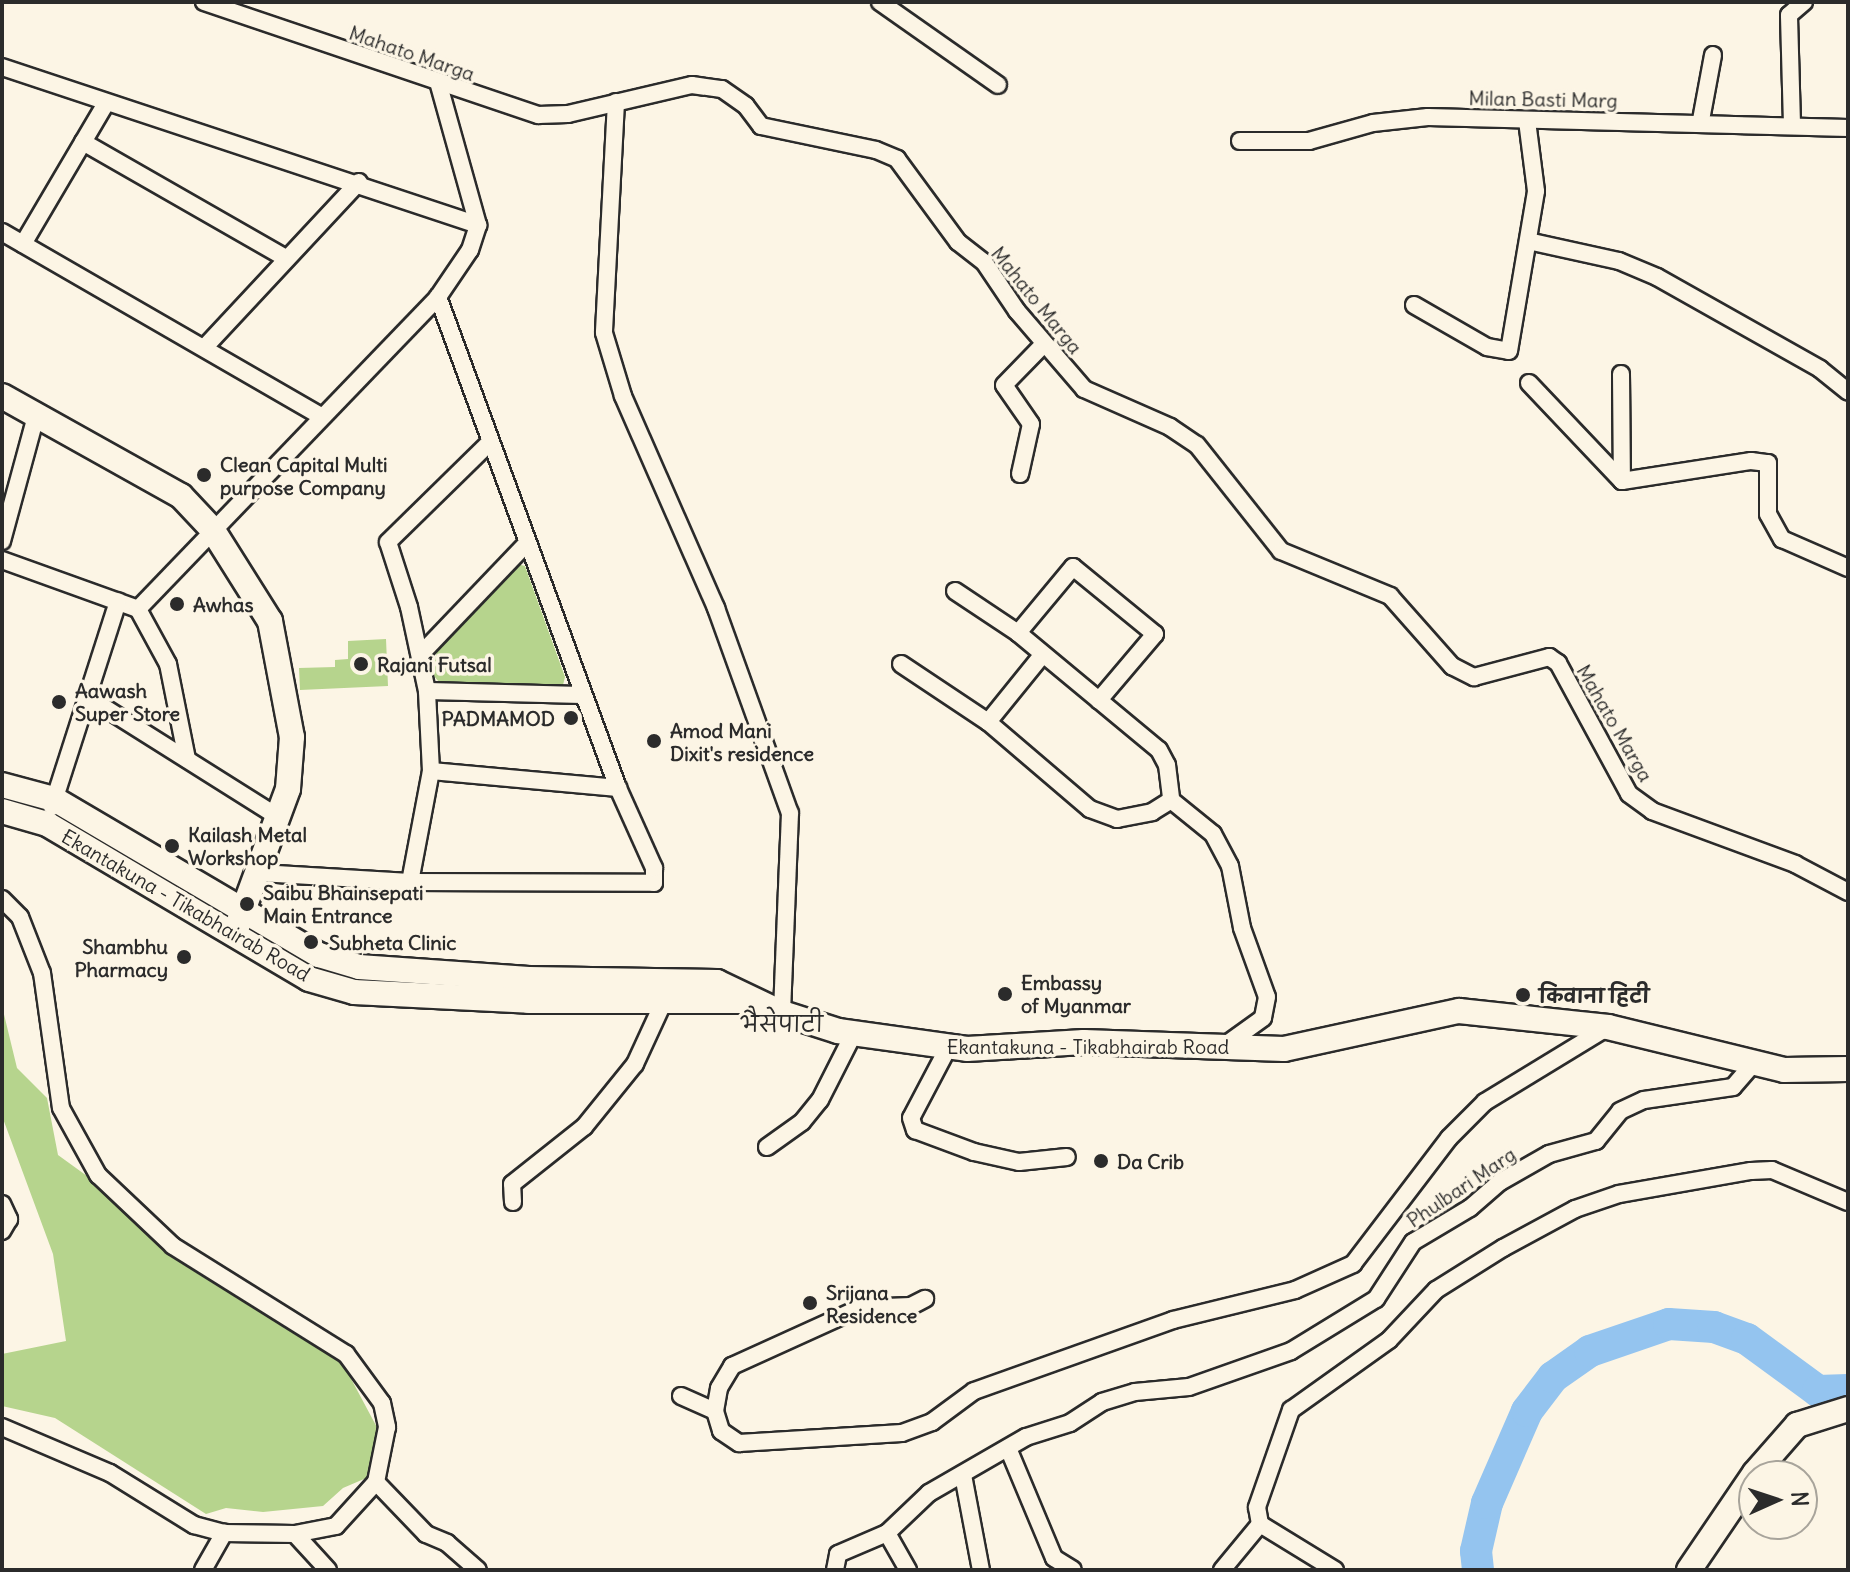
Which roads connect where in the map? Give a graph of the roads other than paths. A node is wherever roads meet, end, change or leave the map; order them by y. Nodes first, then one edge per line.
1 (204, 2) edge
2 (880, 2) edge
3 (1804, 2) edge
4 (1713, 55) dead end
5 (2, 67) edge
6 (439, 85) junction
7 (998, 85) dead end
8 (616, 102) junction
9 (106, 103) junction
10 (1701, 120) junction
11 (1527, 121) junction
12 (1792, 124) junction
13 (1848, 128) edge
14 (1240, 141) dead end
15 (83, 142) junction
16 (359, 182) junction
17 (478, 225) junction
18 (2, 232) edge
19 (1528, 241) junction
20 (23, 244) junction
21 (284, 257) junction
22 (438, 297) junction
23 (1414, 305) dead end
24 (1044, 344) junction
25 (204, 348) junction
26 (1621, 374) dead end
27 (1529, 383) dead end
28 (1848, 392) edge
29 (2, 396) edge
30 (36, 416) junction
31 (321, 416) junction
32 (489, 443) junction
33 (1020, 474) dead end
34 (1622, 481) junction
35 (212, 529) junction
36 (2, 541) edge
37 (526, 544) junction
38 (2, 560) edge
39 (1848, 568) edge
40 (955, 591) dead end
41 (118, 601) junction
42 (138, 609) junction
43 (1018, 633) junction
44 (421, 654) junction
45 (1043, 654) junction
46 (901, 664) dead end
47 (427, 691) junction
48 (583, 695) junction
49 (86, 696) junction
50 (1099, 700) junction
51 (988, 722) junction
52 (187, 759) junction
53 (431, 771) junction
54 (2, 785) edge
55 (618, 788) junction
56 (54, 799) junction
57 (1171, 800) junction
58 (2, 811) edge
59 (280, 818) junction
60 (47, 824) junction
61 (260, 873) junction
62 (410, 882) junction
63 (1848, 892) edge
64 (2, 899) edge
65 (243, 913) junction
66 (233, 937) junction
67 (529, 990) junction
68 (664, 1001) junction
69 (755, 1001) junction
70 (782, 1013) junction
71 (1608, 1027) junction
72 (854, 1033) junction
73 (949, 1046) junction
74 (1224, 1046) junction
75 (1755, 1062) junction
76 (1848, 1069) edge
77 (767, 1147) dead end
78 (1067, 1157) dead end
79 (513, 1202) dead end
80 (1848, 1202) edge
81 (2, 1204) edge
82 (2, 1231) edge
83 (925, 1299) dead end
84 (681, 1396) dead end
85 (1848, 1409) edge
86 (715, 1411) junction
87 (2, 1427) edge
88 (1008, 1448) junction
89 (963, 1475) junction
90 (376, 1482) junction
91 (1260, 1524) junction
92 (224, 1533) junction
93 (887, 1533) junction
94 (295, 1534) junction
95 (203, 1570) edge
96 (328, 1570) edge
97 (478, 1570) edge
98 (835, 1570) edge
99 (908, 1570) edge
100 (981, 1570) edge
101 (1073, 1570) edge
102 (1222, 1570) edge
103 (1335, 1570) edge
104 (1689, 1570) edge

1 - 6 street, Mahato Marga
2 - 7 street
3 - 12 street
4 - 10 street
5 - 9 street
6 - 8 street, Mahato Marga
6 - 17 street
8 - 24 street, Mahato Marga
8 - 70 street
9 - 15 street
9 - 16 street
10 - 11 street, Milan Basti Marg
10 - 12 street, Milan Basti Marg
11 - 14 street, Milan Basti Marg
11 - 19 street
12 - 13 street, Milan Basti Marg
15 - 20 street
15 - 21 street
16 - 17 street
16 - 21 street
17 - 22 street
18 - 20 street
19 - 23 street
19 - 28 street
20 - 25 street
21 - 25 street
22 - 31 street
22 - 32 street
24 - 33 street
24 - 63 street, Mahato Marga
25 - 31 street
26 - 34 street
27 - 34 street
29 - 30 main road
30 - 35 main road
30 - 36 street
31 - 35 street
32 - 37 street
32 - 44 street
34 - 39 street
35 - 42 street
35 - 59 main road
37 - 44 street
37 - 48 street
38 - 41 street
40 - 43 street
41 - 42 street
41 - 49 street
42 - 52 street
43 - 45 street
43 - 50 street
44 - 47 street
45 - 50 street
45 - 51 street
46 - 51 street
47 - 48 street
47 - 53 street
48 - 55 street
49 - 52 street
49 - 56 street
50 - 57 street
51 - 57 street
52 - 59 street
53 - 55 street
53 - 62 street
54 - 56 main road, Ekantakuna - Tikabhairab Road
55 - 62 street
56 - 60 street
56 - 65 main road, Ekantakuna - Tikabhairab Road
57 - 74 street
58 - 60 main road, Ekantakuna - Tikabhairab Road
59 - 61 main road
60 - 66 main road, Ekantakuna - Tikabhairab Road
61 - 62 street
61 - 65 main road
64 - 90 street
65 - 66 main road
65 - 67 main road, Ekantakuna - Tikabhairab Road
66 - 67 main road, Ekantakuna - Tikabhairab Road
67 - 68 main road, Ekantakuna - Tikabhairab Road
67 - 69 main road, Ekantakuna - Tikabhairab Road
68 - 69 main road, Ekantakuna - Tikabhairab Road
68 - 79 street
69 - 70 main road, Ekantakuna - Tikabhairab Road
70 - 72 main road, Ekantakuna - Tikabhairab Road
71 - 74 main road, Ekantakuna - Tikabhairab Road
71 - 75 main road, Ekantakuna - Tikabhairab Road
71 - 86 street
72 - 73 main road, Ekantakuna - Tikabhairab Road
72 - 77 street
73 - 74 main road, Ekantakuna - Tikabhairab Road
73 - 78 street
75 - 76 main road, Ekantakuna - Tikabhairab Road
75 - 88 street, Phulbari Marg
80 - 91 street
81 - 82 street
83 - 86 street
84 - 86 street
85 - 104 main road
87 - 92 street
88 - 89 street, Phulbari Marg
88 - 101 street
89 - 93 street, Phulbari Marg
89 - 100 street
90 - 94 street
90 - 97 street
91 - 102 street
91 - 103 street
92 - 94 street
92 - 95 street
93 - 98 street, Phulbari Marg
93 - 99 street
94 - 96 street

